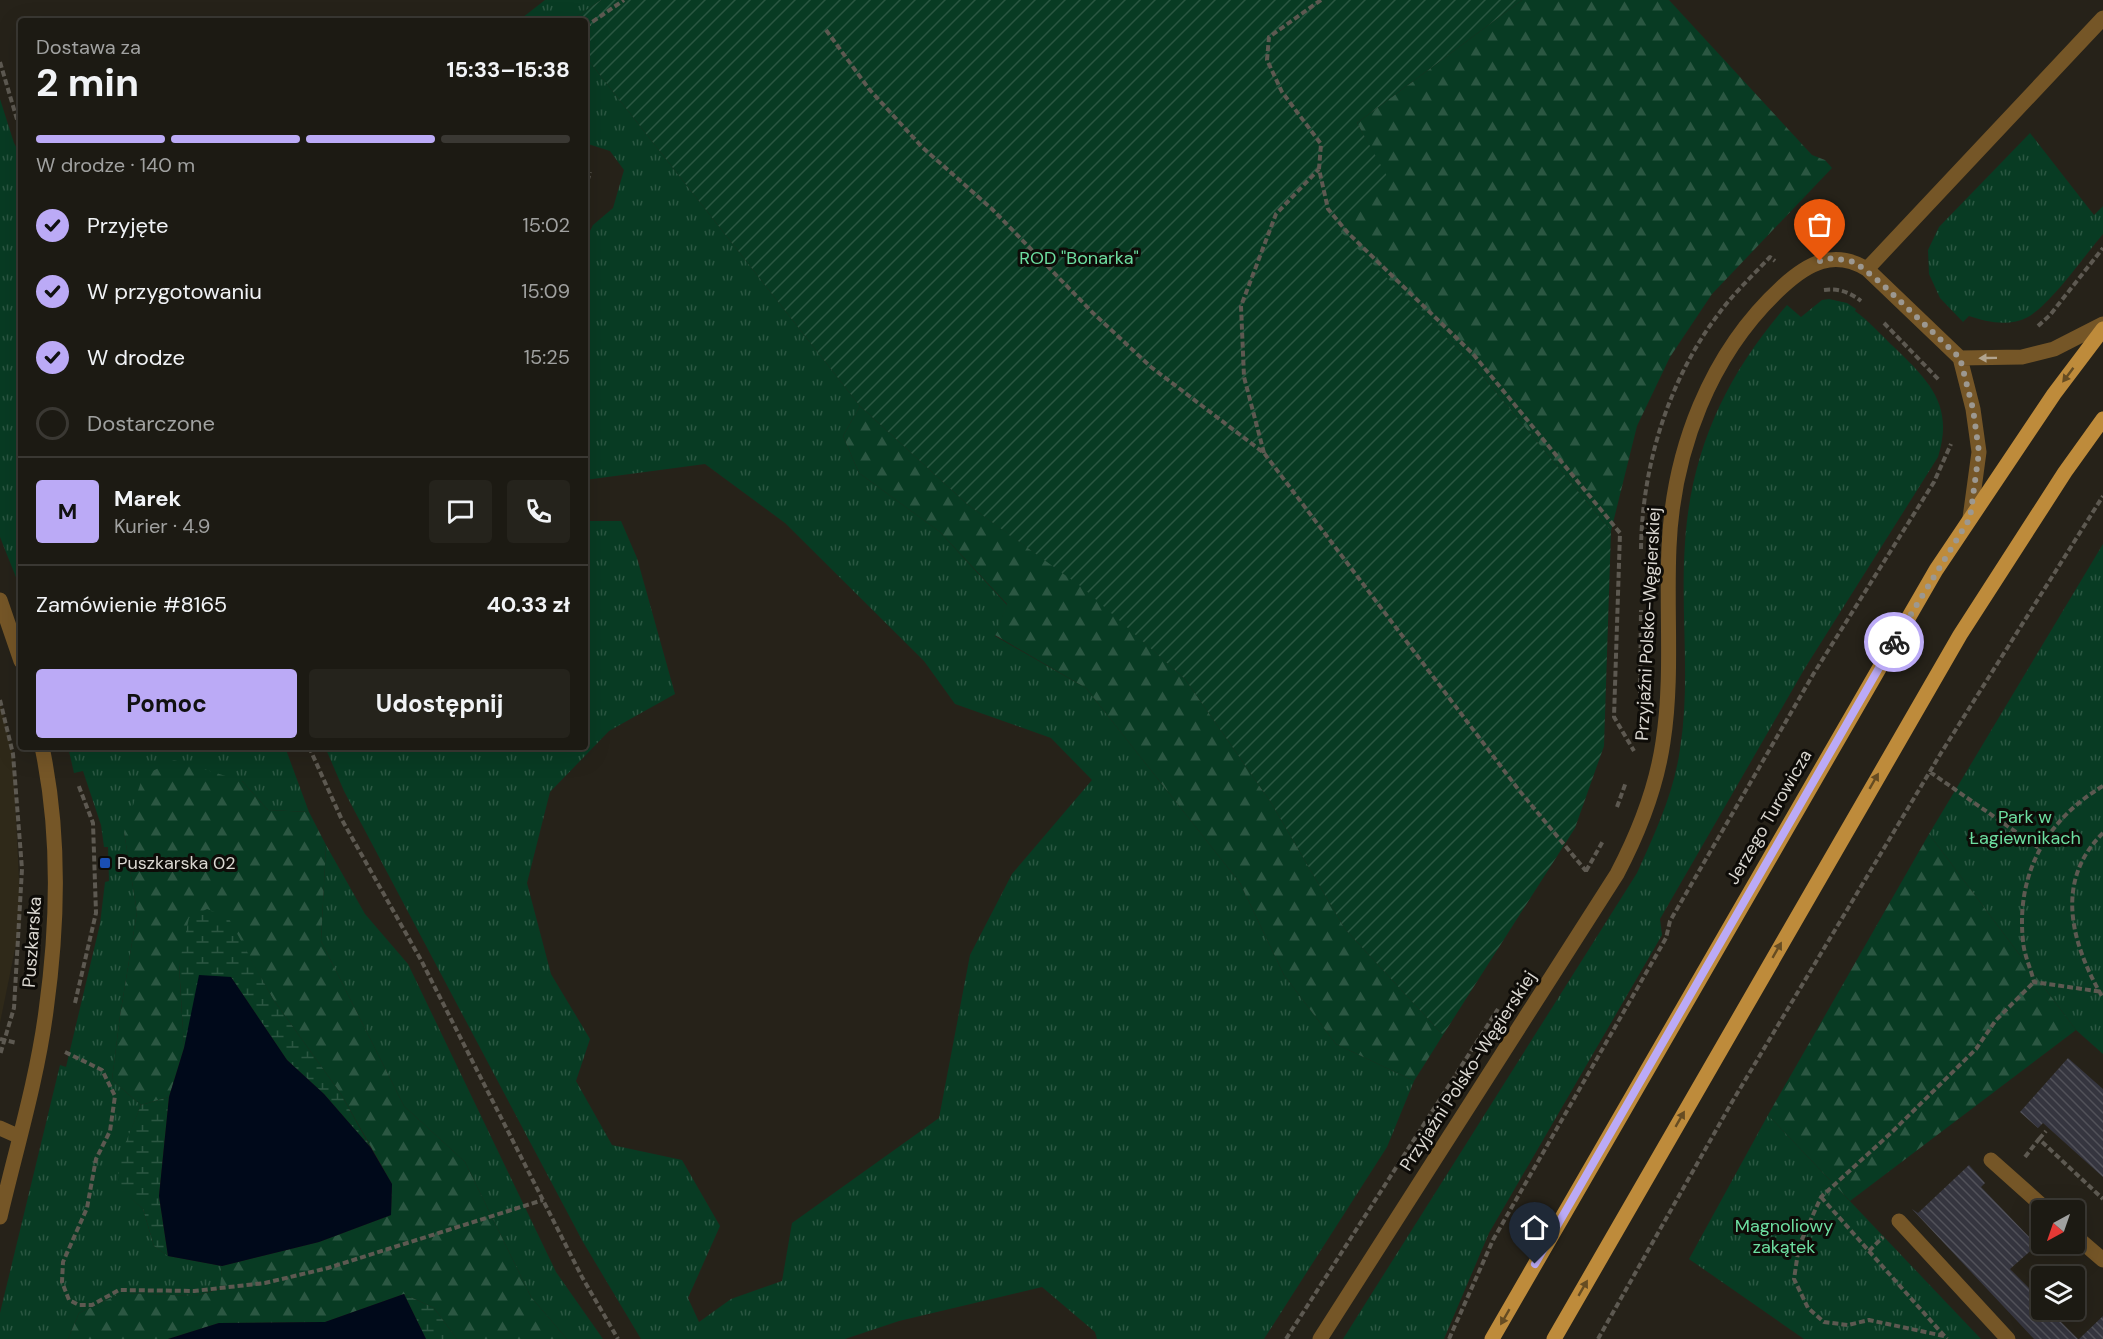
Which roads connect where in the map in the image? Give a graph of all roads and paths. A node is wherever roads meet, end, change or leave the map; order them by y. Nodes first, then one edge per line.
1 (624, 0) edge
2 (1321, 0) edge
3 (2103, 18) edge
4 (588, 25) edge
5 (826, 30) dead end
6 (0, 62) edge
7 (18, 123) edge
8 (1319, 169) junction
9 (590, 172) dead end
10 (588, 179) edge
11 (2103, 248) edge
12 (1778, 264) dead end
13 (1867, 268) junction
14 (1820, 292) dead end
15 (1869, 308) dead end
16 (1877, 317) dead end
17 (2103, 326) edge
18 (2034, 328) dead end
19 (1960, 358) junction
20 (1945, 376) dead end
21 (2103, 419) edge
22 (1953, 434) dead end
23 (1264, 453) junction
24 (2103, 496) edge
25 (1970, 518) junction
26 (1641, 560) dead end
27 (0, 600) edge
28 (1641, 606) dead end
29 (18, 652) edge
30 (0, 700) edge
31 (1639, 711) dead end
32 (1636, 742) dead end
33 (42, 750) edge
34 (310, 750) edge
35 (1634, 751) junction
36 (1632, 759) dead end
37 (1930, 772) junction
38 (1628, 777) dead end
39 (78, 784) dead end
40 (2103, 786) edge
41 (1614, 816) dead end
42 (2103, 833) edge
43 (1606, 835) dead end
44 (2039, 848) junction
45 (1586, 871) junction
46 (1580, 881) dead end
47 (2034, 982) junction
48 (2101, 992) edge
49 (2103, 998) edge
50 (1503, 1000) dead end
51 (74, 1005) dead end
52 (63, 1051) dead end
53 (0, 1055) edge
54 (0, 1128) edge
55 (2046, 1131) dead end
56 (20, 1137) junction
57 (2039, 1139) junction
58 (1990, 1160) dead end
59 (2010, 1177) junction
60 (1821, 1197) junction
61 (2103, 1199) edge
62 (543, 1200) junction
63 (2036, 1200) edge
64 (0, 1217) edge
65 (1899, 1221) dead end
66 (2085, 1244) edge
67 (2103, 1260) edge
68 (1945, 1337) edge
69 (618, 1339) edge
70 (1286, 1339) edge
71 (1320, 1339) edge
72 (1449, 1339) edge
73 (1492, 1339) edge
74 (1554, 1339) edge
75 (1598, 1339) edge
76 (2008, 1339) edge

1 - 4 path
2 - 8 path
3 - 13 street
5 - 23 path
6 - 7 path
8 - 23 path
8 - 35 path
9 - 10 path
11 - 18 path
12 - 26 path
13 - 19 street, Przyjaźni Polsko-Węgierskiej
13 - 71 street, Przyjaźni Polsko-Węgierskiej
14 - 15 path
16 - 20 path
17 -> 19 street
17 -> 25 main road, Jerzego Turowicza
19 - 25 street
74 -> 21 main road
22 - 72 path
23 - 45 path
24 - 37 path
25 -> 73 main road, Jerzego Turowicza
27 - 29 street
28 - 31 path
30 - 53 path
32 - 35 path
33 - 56 street, Puszkarska
34 - 62 path
35 - 36 path
37 - 44 path
37 - 75 path
38 - 41 path
39 - 51 path
40 - 44 path
42 - 48 path
43 - 45 path
44 - 47 path
45 - 46 path
47 - 48 path
47 - 60 path
48 - 49 path
50 - 70 path
52 - 62 path
54 - 56 street
55 - 57 path
56 - 64 street, Puszkarska
57 - 59 path
57 - 61 path
58 - 59 street
59 - 63 street
60 - 68 path
60 - 68 path
62 - 69 path
65 - 76 street
66 - 67 street

